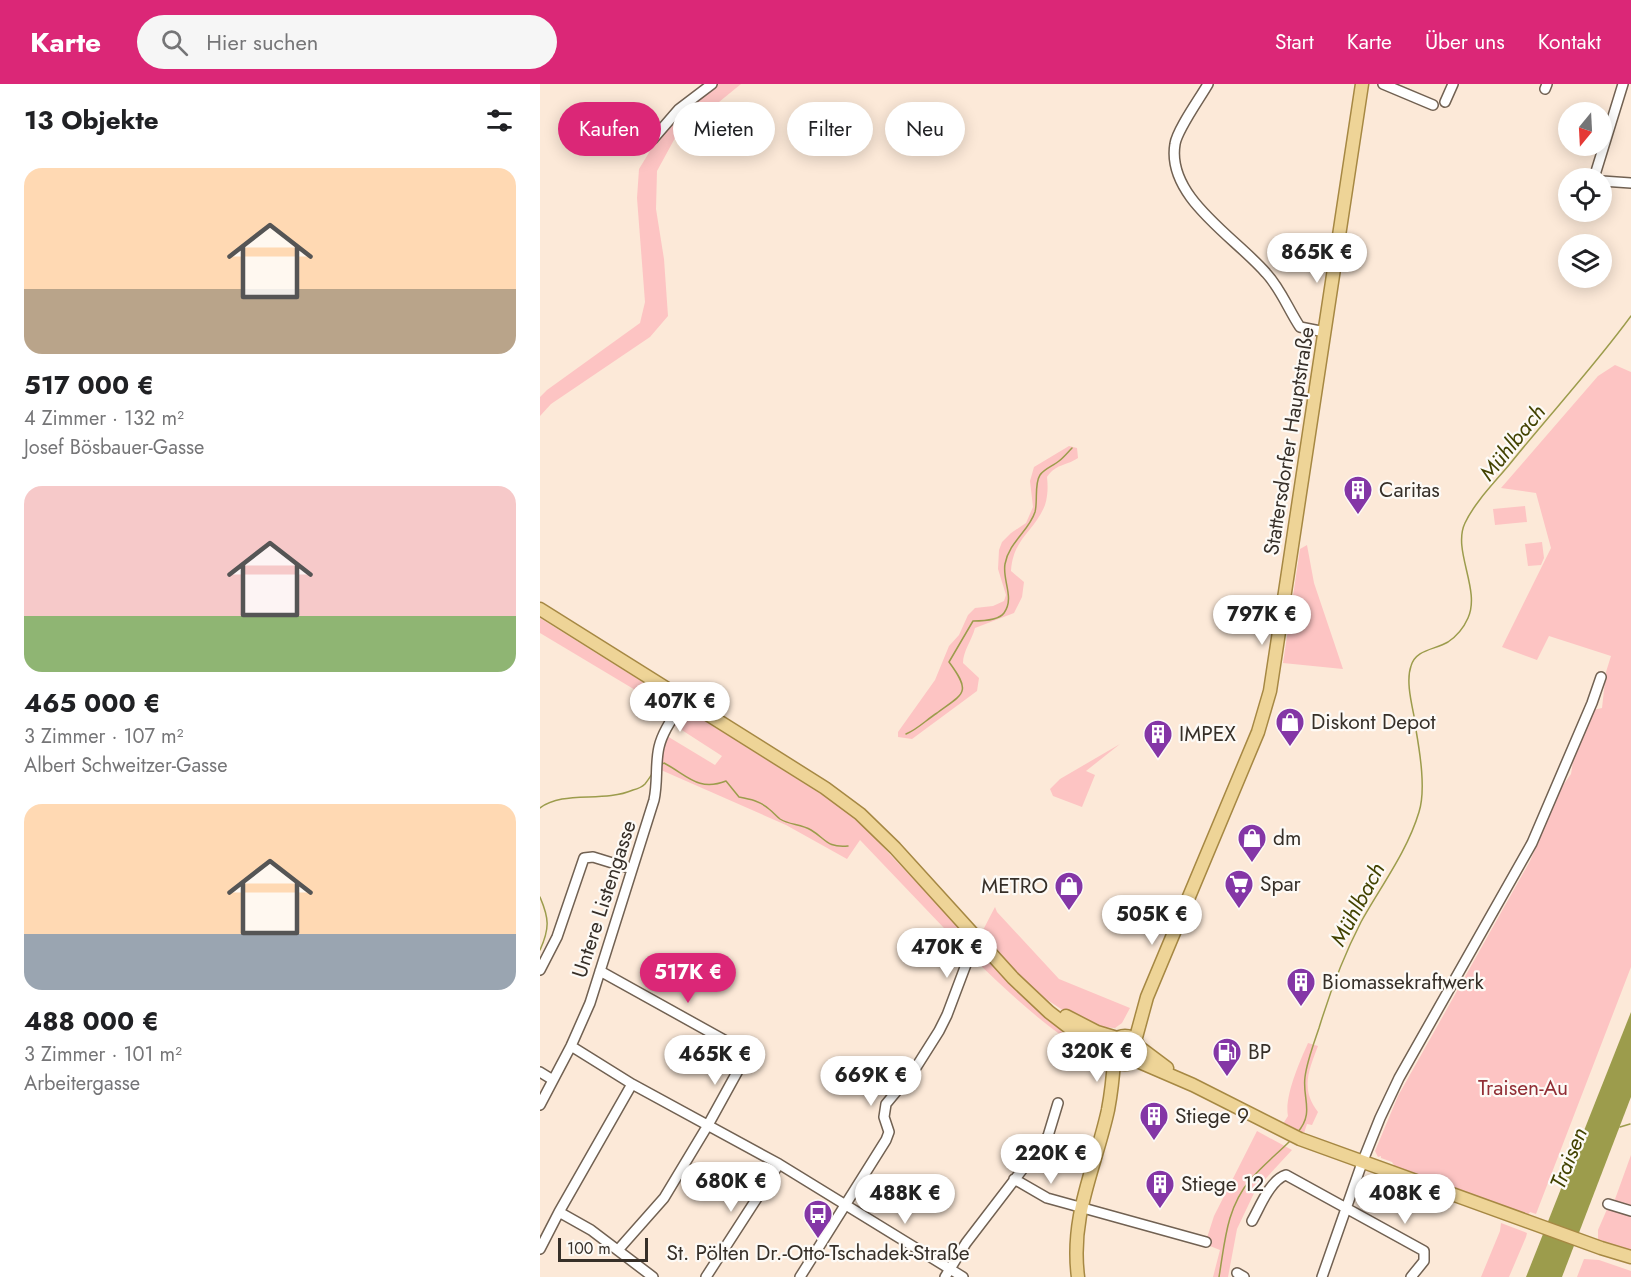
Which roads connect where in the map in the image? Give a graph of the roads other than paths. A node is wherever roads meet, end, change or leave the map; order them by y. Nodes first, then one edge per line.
1 (712, 84) edge
2 (1208, 84) edge
3 (1362, 84) edge
4 (1383, 84) edge
5 (1453, 84) edge
6 (1623, 84) edge
7 (1445, 102) dead end
8 (1433, 105) dead end
9 (661, 131) edge
10 (1597, 168) edge
11 (1612, 182) edge
12 (1631, 183) edge
13 (1325, 332) junction
14 (540, 609) edge
15 (1601, 677) dead end
16 (684, 700) junction
17 (632, 869) junction
18 (976, 938) junction
19 (540, 970) edge
20 (600, 970) junction
21 (1050, 1010) junction
22 (1129, 1040) junction
23 (571, 1046) junction
24 (1121, 1059) junction
25 (540, 1072) edge
26 (553, 1080) junction
27 (632, 1084) junction
28 (1193, 1085) junction
29 (1058, 1103) dead end
30 (540, 1105) edge
31 (708, 1125) junction
32 (1362, 1162) junction
33 (779, 1164) junction
34 (1014, 1179) junction
35 (846, 1204) junction
36 (1608, 1204) dead end
37 (1080, 1207) junction
38 (1347, 1208) junction
39 (1631, 1211) edge
40 (559, 1212) junction
41 (1252, 1221) dead end
42 (1206, 1242) dead end
43 (1600, 1248) junction
44 (540, 1249) edge
45 (618, 1250) junction
46 (1631, 1257) edge
47 (1631, 1262) edge
48 (947, 1273) edge
49 (653, 1277) edge
50 (706, 1277) edge
51 (800, 1277) edge
52 (963, 1277) edge
53 (1078, 1277) edge
54 (1322, 1277) edge
55 (1410, 1277) edge

1 - 9 street
2 - 13 street
3 - 13 main road, Stattersdorfer Hauptstraße
4 - 8 street
5 - 7 street
6 - 10 street
11 - 12 street
13 - 22 main road, Stattersdorfer Hauptstraße
14 - 16 main road
15 - 32 street
16 - 17 street, Untere Listengasse
16 - 18 main road
17 - 19 street
17 - 20 street, Untere Listengasse
18 - 21 main road
18 - 35 street
20 - 23 street, Untere Listengasse
20 - 31 street
21 - 22 main road
21 - 24 main road
22 - 24 main road
22 - 24 main road
22 - 28 main road
23 - 26 street, Untere Listengasse
23 - 27 street
24 - 28 main road
24 - 37 main road
25 - 26 street
26 - 30 street, Untere Listengasse
27 - 31 street
27 - 40 street
28 - 32 main road
29 - 34 street
31 - 33 street
31 - 45 street
32 - 38 street
32 - 43 main road
33 - 35 street
33 - 50 street
34 - 37 street
34 - 48 street
35 - 48 street
35 - 51 street
36 - 39 street
37 - 42 street
37 - 53 main road
38 - 41 street
38 - 54 street
38 - 55 street
40 - 44 street
40 - 45 street
43 - 46 main road
43 - 47 main road
45 - 49 street
48 - 52 street

